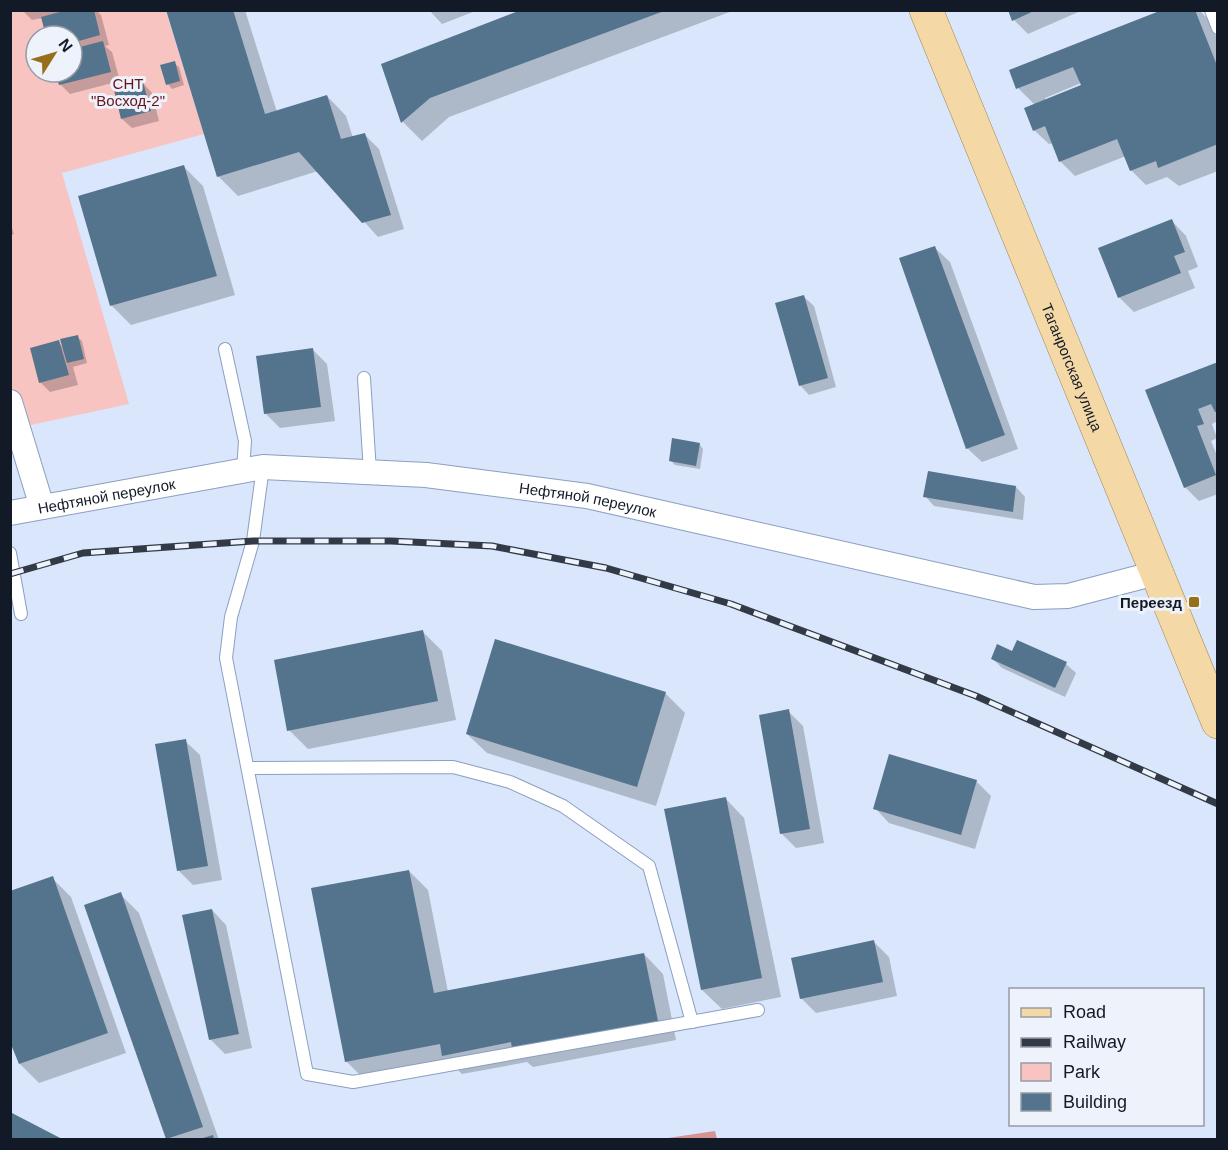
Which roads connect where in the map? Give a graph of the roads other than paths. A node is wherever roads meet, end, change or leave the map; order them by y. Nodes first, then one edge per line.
1 (926, 10) edge
2 (1211, 10) edge
3 (1218, 28) edge
4 (225, 349) dead end
5 (364, 378) dead end
6 (10, 402) edge
7 (253, 469) junction
8 (369, 472) junction
9 (42, 507) junction
10 (10, 513) edge
11 (10, 553) edge
12 (1156, 573) junction
13 (21, 614) dead end
14 (1218, 722) edge
15 (248, 768) junction
16 (758, 1010) dead end
17 (692, 1022) junction

1 - 12 main road, Таганрогская улица
2 - 3 lane
4 - 7 lane
5 - 8 lane
6 - 9 street
7 - 8 street, Нефтяной переулок
7 - 9 street, Нефтяной переулок
7 - 15 lane
8 - 12 street, Нефтяной переулок
9 - 10 street, Нефтяной переулок
11 - 13 lane
12 - 14 main road, Таганрогская улица
15 - 17 lane
15 - 17 lane
16 - 17 lane

